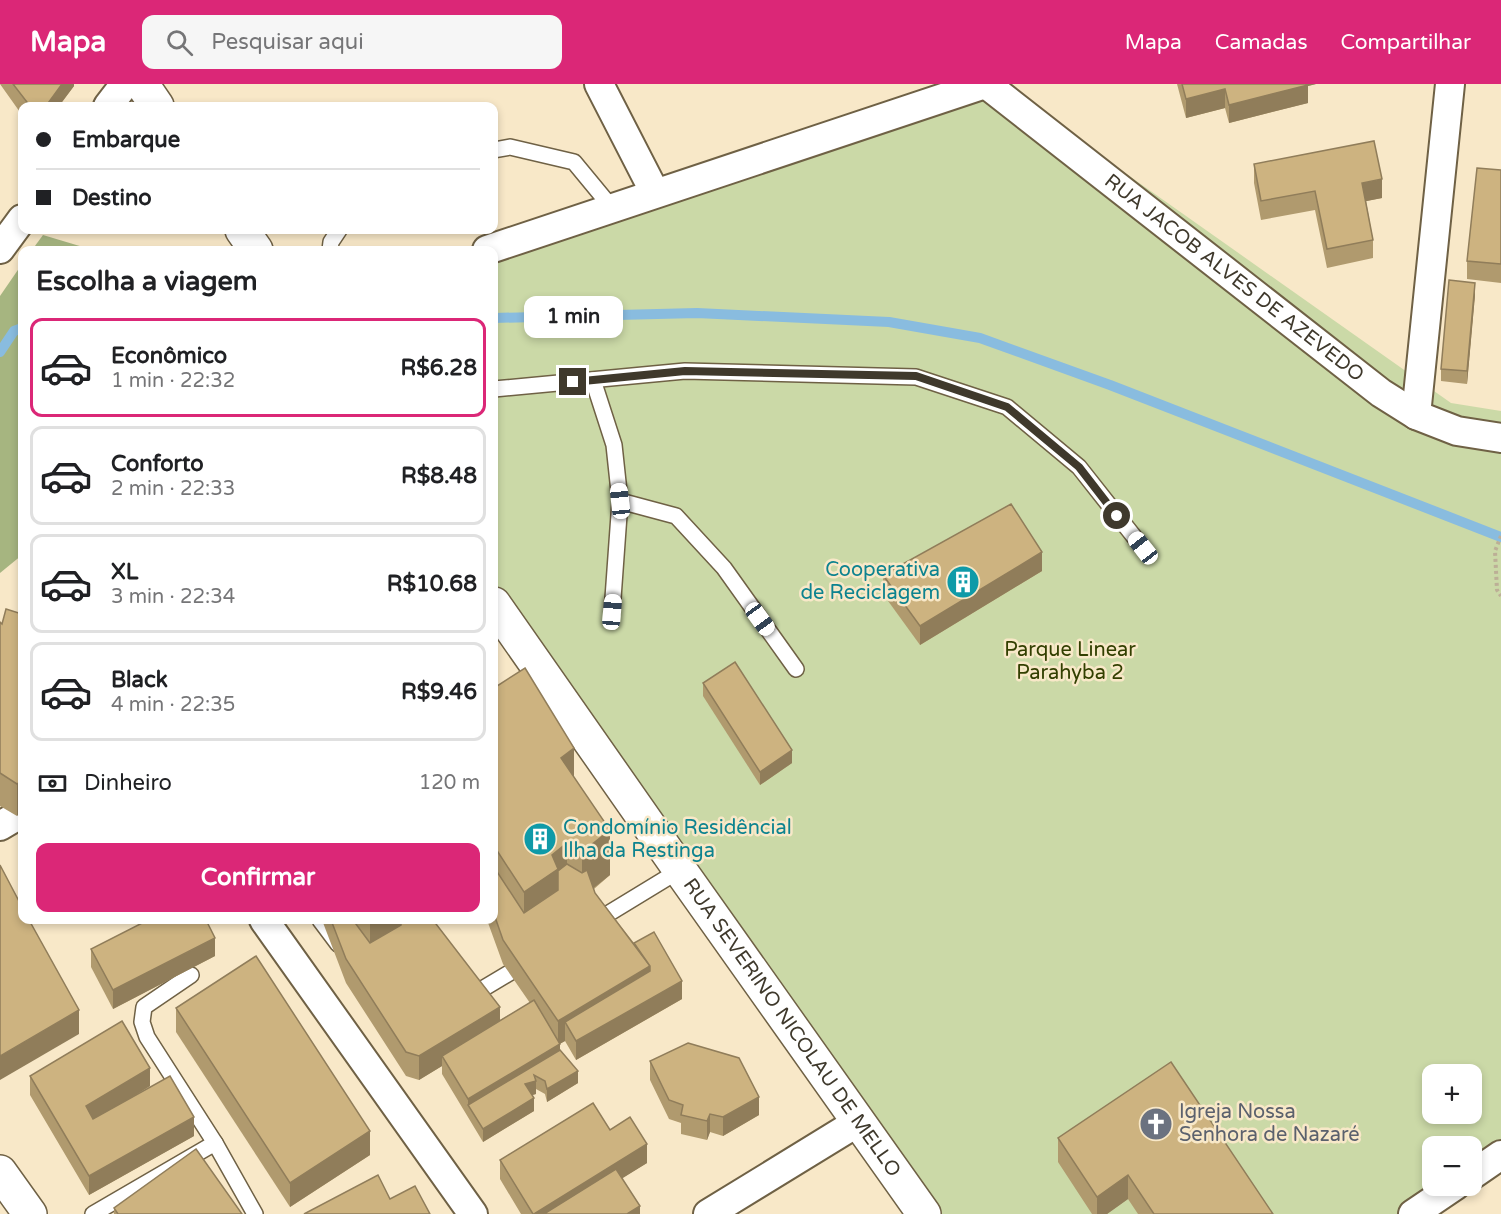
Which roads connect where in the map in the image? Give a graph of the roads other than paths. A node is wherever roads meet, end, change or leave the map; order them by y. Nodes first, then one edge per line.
1 (125, 84) edge
2 (142, 84) edge
3 (599, 84) edge
4 (985, 84) edge
5 (1450, 84) edge
6 (111, 102) edge
7 (155, 102) edge
8 (498, 149) edge
9 (655, 193) junction
10 (612, 208) junction
11 (18, 224) edge
12 (498, 246) edge
13 (0, 249) edge
14 (593, 380) junction
15 (498, 389) edge
16 (1416, 415) junction
17 (1501, 438) edge
18 (620, 501) junction
19 (1143, 548) dead end
20 (498, 610) edge
21 (612, 612) dead end
22 (796, 669) dead end
23 (18, 815) edge
24 (0, 826) edge
25 (680, 870) junction
26 (267, 924) edge
27 (323, 924) edge
28 (582, 930) edge
29 (541, 954) edge
30 (346, 955) edge
31 (191, 975) edge
32 (460, 1001) edge
33 (858, 1122) junction
34 (215, 1143) junction
35 (1501, 1155) edge
36 (1482, 1168) edge
37 (0, 1172) edge
38 (1440, 1196) edge
39 (30, 1214) edge
40 (93, 1214) edge
41 (255, 1214) edge
42 (474, 1214) edge
43 (708, 1214) edge
44 (924, 1214) edge
45 (1413, 1214) edge

1 - 6 street
2 - 7 main road
3 - 9 street
4 - 9 street
4 - 16 street, RUA JACOB ALVES DE AZEVEDO
5 - 16 street
8 - 10 lane
9 - 10 street
10 - 12 street
11 - 13 street
14 - 15 lane
14 - 18 lane
14 - 19 lane
16 - 17 street, RUA JACOB ALVES DE AZEVEDO
18 - 21 lane
18 - 22 lane
20 - 25 main road, RUA SEVERINO NICOLAU DE MELLO
23 - 24 street
25 - 28 lane
25 - 33 main road, RUA SEVERINO NICOLAU DE MELLO
26 - 42 street
27 - 30 lane
29 - 32 lane
31 - 34 lane
33 - 43 street
33 - 44 main road, RUA SEVERINO NICOLAU DE MELLO
34 - 40 lane
34 - 41 lane
35 - 36 street
37 - 39 main road
38 - 45 street

